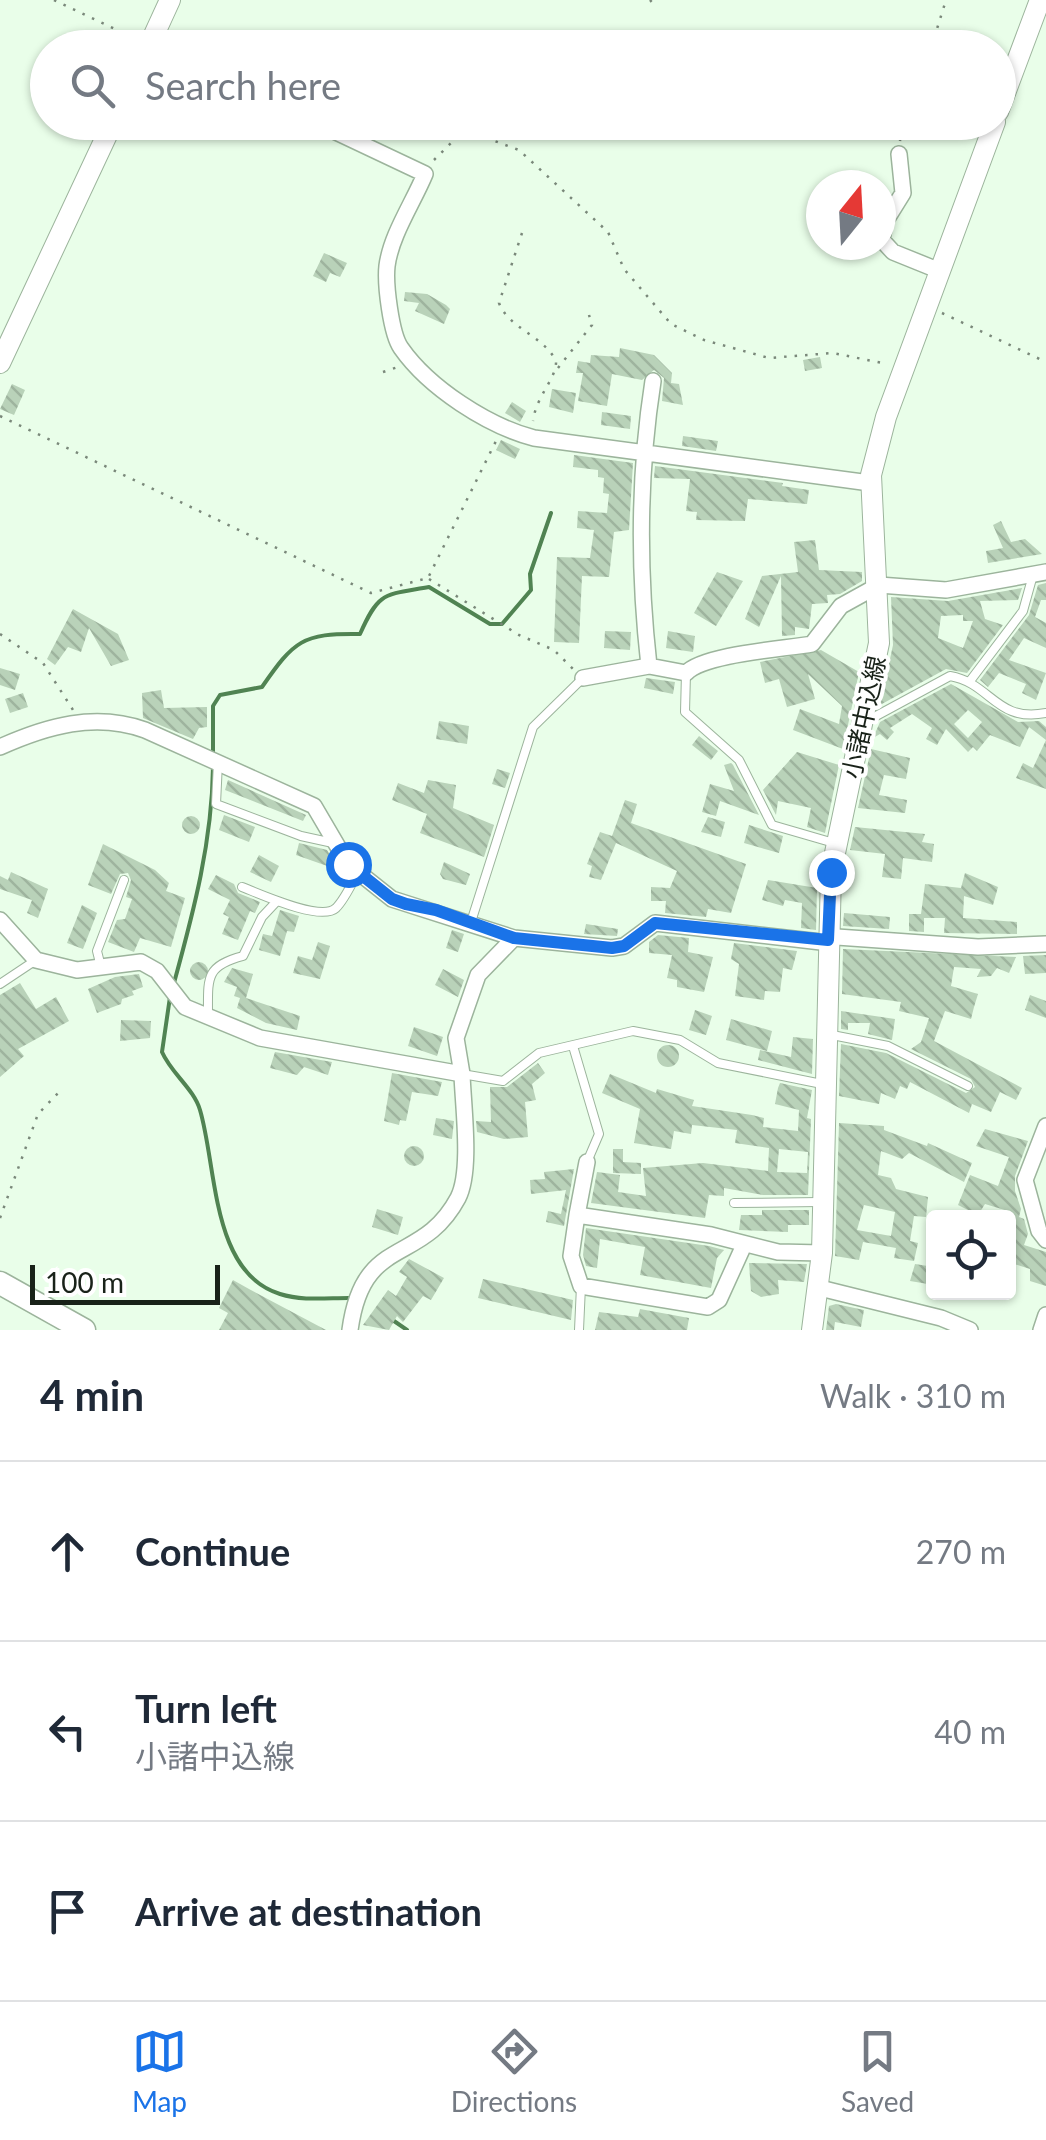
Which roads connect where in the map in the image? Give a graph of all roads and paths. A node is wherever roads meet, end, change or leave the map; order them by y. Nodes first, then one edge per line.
1 (54, 0) edge
2 (170, 0) edge
3 (650, 0) edge
4 (946, 0) edge
5 (1040, 0) edge
6 (656, 7) dead end
7 (116, 30) edge
8 (158, 30) edge
9 (937, 30) edge
10 (1016, 64) edge
11 (105, 140) edge
12 (353, 140) edge
13 (452, 140) edge
14 (492, 140) edge
15 (900, 140) edge
16 (988, 140) edge
17 (899, 154) joint
18 (425, 174) junction
19 (522, 233) dead end
20 (940, 271) junction
21 (927, 306) junction
22 (588, 316) dead end
23 (1046, 362) edge
24 (0, 363) edge
25 (904, 368) junction
26 (557, 369) junction
27 (653, 382) dead end
28 (0, 416) edge
29 (503, 426) junction
30 (534, 438) junction
31 (642, 452) junction
32 (870, 483) junction
33 (1040, 573) edge
34 (428, 578) junction
35 (878, 585) junction
36 (0, 634) edge
37 (649, 666) junction
38 (686, 673) junction
39 (582, 678) junction
40 (970, 681) junction
41 (1046, 713) edge
42 (80, 721) junction
43 (865, 722) junction
44 (0, 747) edge
45 (215, 760) junction
46 (332, 843) junction
47 (834, 843) junction
48 (358, 872) junction
49 (124, 880) dead end
50 (242, 887) dead end
51 (277, 902) junction
52 (0, 920) edge
53 (471, 922) junction
54 (514, 938) junction
55 (828, 940) junction
56 (1046, 944) edge
57 (36, 960) junction
58 (100, 967) junction
59 (0, 984) edge
60 (208, 1018) junction
61 (827, 1034) junction
62 (573, 1046) junction
63 (462, 1074) junction
64 (827, 1085) junction
65 (968, 1086) dead end
66 (61, 1090) dead end
67 (1046, 1126) edge
68 (587, 1162) joint
69 (824, 1202) junction
70 (734, 1203) dead end
71 (578, 1215) junction
72 (0, 1218) edge
73 (1046, 1240) edge
74 (744, 1245) junction
75 (822, 1253) junction
76 (0, 1284) edge
77 (581, 1286) junction
78 (820, 1288) junction
79 (1046, 1315) edge
80 (84, 1330) edge
81 (350, 1330) edge
82 (579, 1330) edge
83 (812, 1330) edge
84 (970, 1330) edge
85 (1041, 1330) edge

1 - 7 path
2 - 8 main road
3 - 6 path
4 - 9 path
5 - 10 main road
11 - 24 main road
12 - 18 street
13 - 18 path
14 - 25 path
15 - 17 path
16 - 20 main road, 小諸中込線
17 - 20 street
18 - 29 street
19 - 26 path
20 - 21 main road, 小諸中込線
21 - 23 path
21 - 25 main road, 小諸中込線
22 - 26 path
25 - 32 main road, 小諸中込線
26 - 30 path
27 - 31 street
28 - 34 path
29 - 30 street
29 - 34 path
30 - 31 street
31 - 32 street
31 - 37 street
32 - 35 main road, 小諸中込線
33 - 35 street
33 - 40 lane
34 - 39 path
35 - 38 street
35 - 43 main road, 小諸中込線
36 - 42 path
37 - 38 street
37 - 39 street
38 - 47 lane
39 - 53 lane
40 - 41 lane
40 - 43 lane
42 - 44 street
42 - 45 street
43 - 47 main road, 小諸中込線
45 - 46 street
45 - 46 lane
46 - 48 street
47 - 55 main road, 小諸中込線
48 - 51 lane
48 - 53 street
49 - 58 lane
50 - 51 lane
51 - 60 lane
52 - 57 street
53 - 54 street
54 - 55 street
54 - 63 street
55 - 56 street
55 - 61 main road, 小諸中込線
57 - 58 street
57 - 59 lane
58 - 60 street
60 - 63 street
61 - 64 main road, 小諸中込線
61 - 65 lane
62 - 63 lane
62 - 64 lane
62 - 68 lane
63 - 81 street
64 - 69 main road, 小諸中込線
66 - 72 path
67 - 73 street
68 - 71 street
69 - 70 lane
69 - 75 main road, 小諸中込線
71 - 74 street
71 - 77 street
74 - 75 street
74 - 77 street
75 - 78 main road, 小諸中込線
76 - 80 main road
77 - 82 lane
78 - 83 main road, 小諸中込線
78 - 84 street
79 - 85 street

